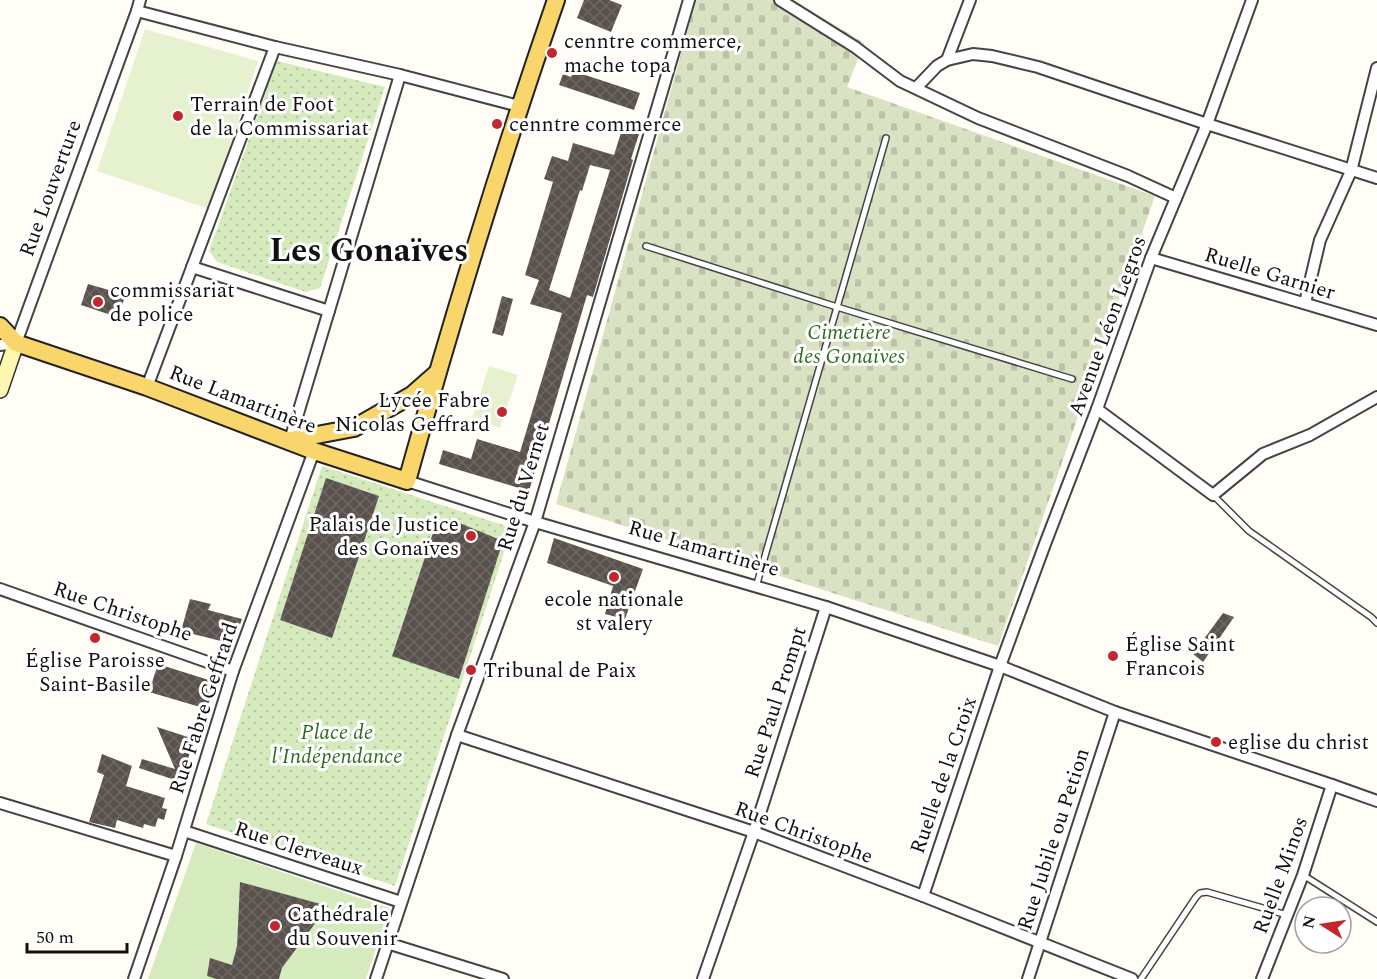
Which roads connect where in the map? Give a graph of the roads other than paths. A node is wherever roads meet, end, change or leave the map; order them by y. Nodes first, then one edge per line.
1 (556, 0) edge
2 (689, 0) edge
3 (780, 0) edge
4 (970, 0) edge
5 (1252, 0) edge
6 (138, 6) edge
7 (275, 47) junction
8 (946, 60) junction
9 (1377, 68) edge
10 (400, 75) junction
11 (916, 88) junction
12 (519, 106) junction
13 (1207, 124) junction
14 (886, 138) dead end
15 (1351, 171) junction
16 (1377, 178) edge
17 (1176, 198) junction
18 (646, 246) dead end
19 (1151, 258) junction
20 (192, 267) junction
21 (1305, 303) junction
22 (837, 307) junction
23 (329, 311) junction
24 (1377, 325) edge
25 (0, 326) edge
26 (8, 344) edge
27 (437, 372) junction
28 (1072, 379) dead end
29 (147, 387) junction
30 (0, 390) edge
31 (1377, 397) edge
32 (1097, 409) junction
33 (290, 440) junction
34 (314, 451) junction
35 (407, 481) junction
36 (1213, 495) junction
37 (535, 522) junction
38 (756, 587) junction
39 (0, 588) edge
40 (826, 607) junction
41 (1377, 623) edge
42 (1000, 666) junction
43 (233, 671) junction
44 (1116, 712) junction
45 (458, 735) junction
46 (1332, 785) junction
47 (1376, 799) edge
48 (0, 803) edge
49 (184, 831) junction
50 (754, 832) junction
51 (176, 856) junction
52 (1303, 874) junction
53 (923, 896) junction
54 (401, 902) junction
55 (1287, 915) junction
56 (1377, 922) edge
57 (387, 943) junction
58 (1040, 943) junction
59 (134, 979) edge
60 (376, 979) edge
61 (503, 979) edge
62 (703, 979) edge
63 (1028, 979) edge
64 (1132, 979) edge
65 (1141, 979) edge
66 (1262, 979) edge

1 - 12 main road
2 - 37 street, Rue du Vernet
3 - 11 street
4 - 8 street
5 - 13 street, Avenue Léon Legros
6 - 7 street
6 - 26 street, Rue Louverture
7 - 10 street
7 - 20 street
8 - 11 street
8 - 13 street
9 - 15 street
10 - 12 street
10 - 23 street
11 - 17 street
12 - 27 main road
13 - 15 street
13 - 17 street, Avenue Léon Legros
14 - 22 lane
15 - 16 street
15 - 21 street
17 - 19 street, Avenue Léon Legros
18 - 22 lane
19 - 21 street, Ruelle Garnier
19 - 32 street, Avenue Léon Legros
20 - 23 street
20 - 29 street
21 - 24 street, Ruelle Garnier
22 - 28 lane
22 - 38 lane
23 - 33 street
25 - 26 main road
26 - 29 main road, Rue Lamartinère
26 - 30 street, Rue Louverture
27 - 33 main road
27 - 35 main road
29 - 33 main road, Rue Lamartinère
31 - 36 street
32 - 36 street
32 - 42 street, Avenue Léon Legros
33 - 34 main road, Rue Lamartinère
34 - 35 main road, Rue Lamartinère
34 - 43 street, Rue Fabre Geffrard
35 - 37 street, Rue Lamartinère
36 - 41 lane
37 - 38 street, Rue Lamartinère
37 - 45 street, Rue du Vernet
38 - 40 street, Rue Lamartinère
39 - 43 street, Rue Christophe
40 - 42 street, Rue Lamartinère
40 - 50 street, Rue Paul Prompt
42 - 44 street, Rue Lamartinère
42 - 53 street, Ruelle de la Croix
43 - 49 street, Rue Fabre Geffrard
44 - 46 street, Rue Lamartinère
44 - 58 street, Rue Jubile ou Petion
45 - 50 street, Rue Christophe
45 - 54 street, Rue du Vernet
46 - 47 street, Rue Lamartinère
46 - 52 street, Ruelle Minos
48 - 51 street
49 - 51 street, Rue Fabre Geffrard
49 - 54 street, Rue Clerveaux
50 - 53 street, Rue Christophe
50 - 62 street, Rue Paul Prompt
51 - 59 street, Rue Fabre Geffrard
52 - 55 street, Ruelle Minos
52 - 56 lane
53 - 58 street, Rue Christophe
54 - 57 street, Rue du Vernet
55 - 65 lane
55 - 66 street, Ruelle Minos
57 - 60 street, Rue du Vernet
57 - 61 street
58 - 63 street, Rue Jubile ou Petion
58 - 64 street, Rue Christophe

